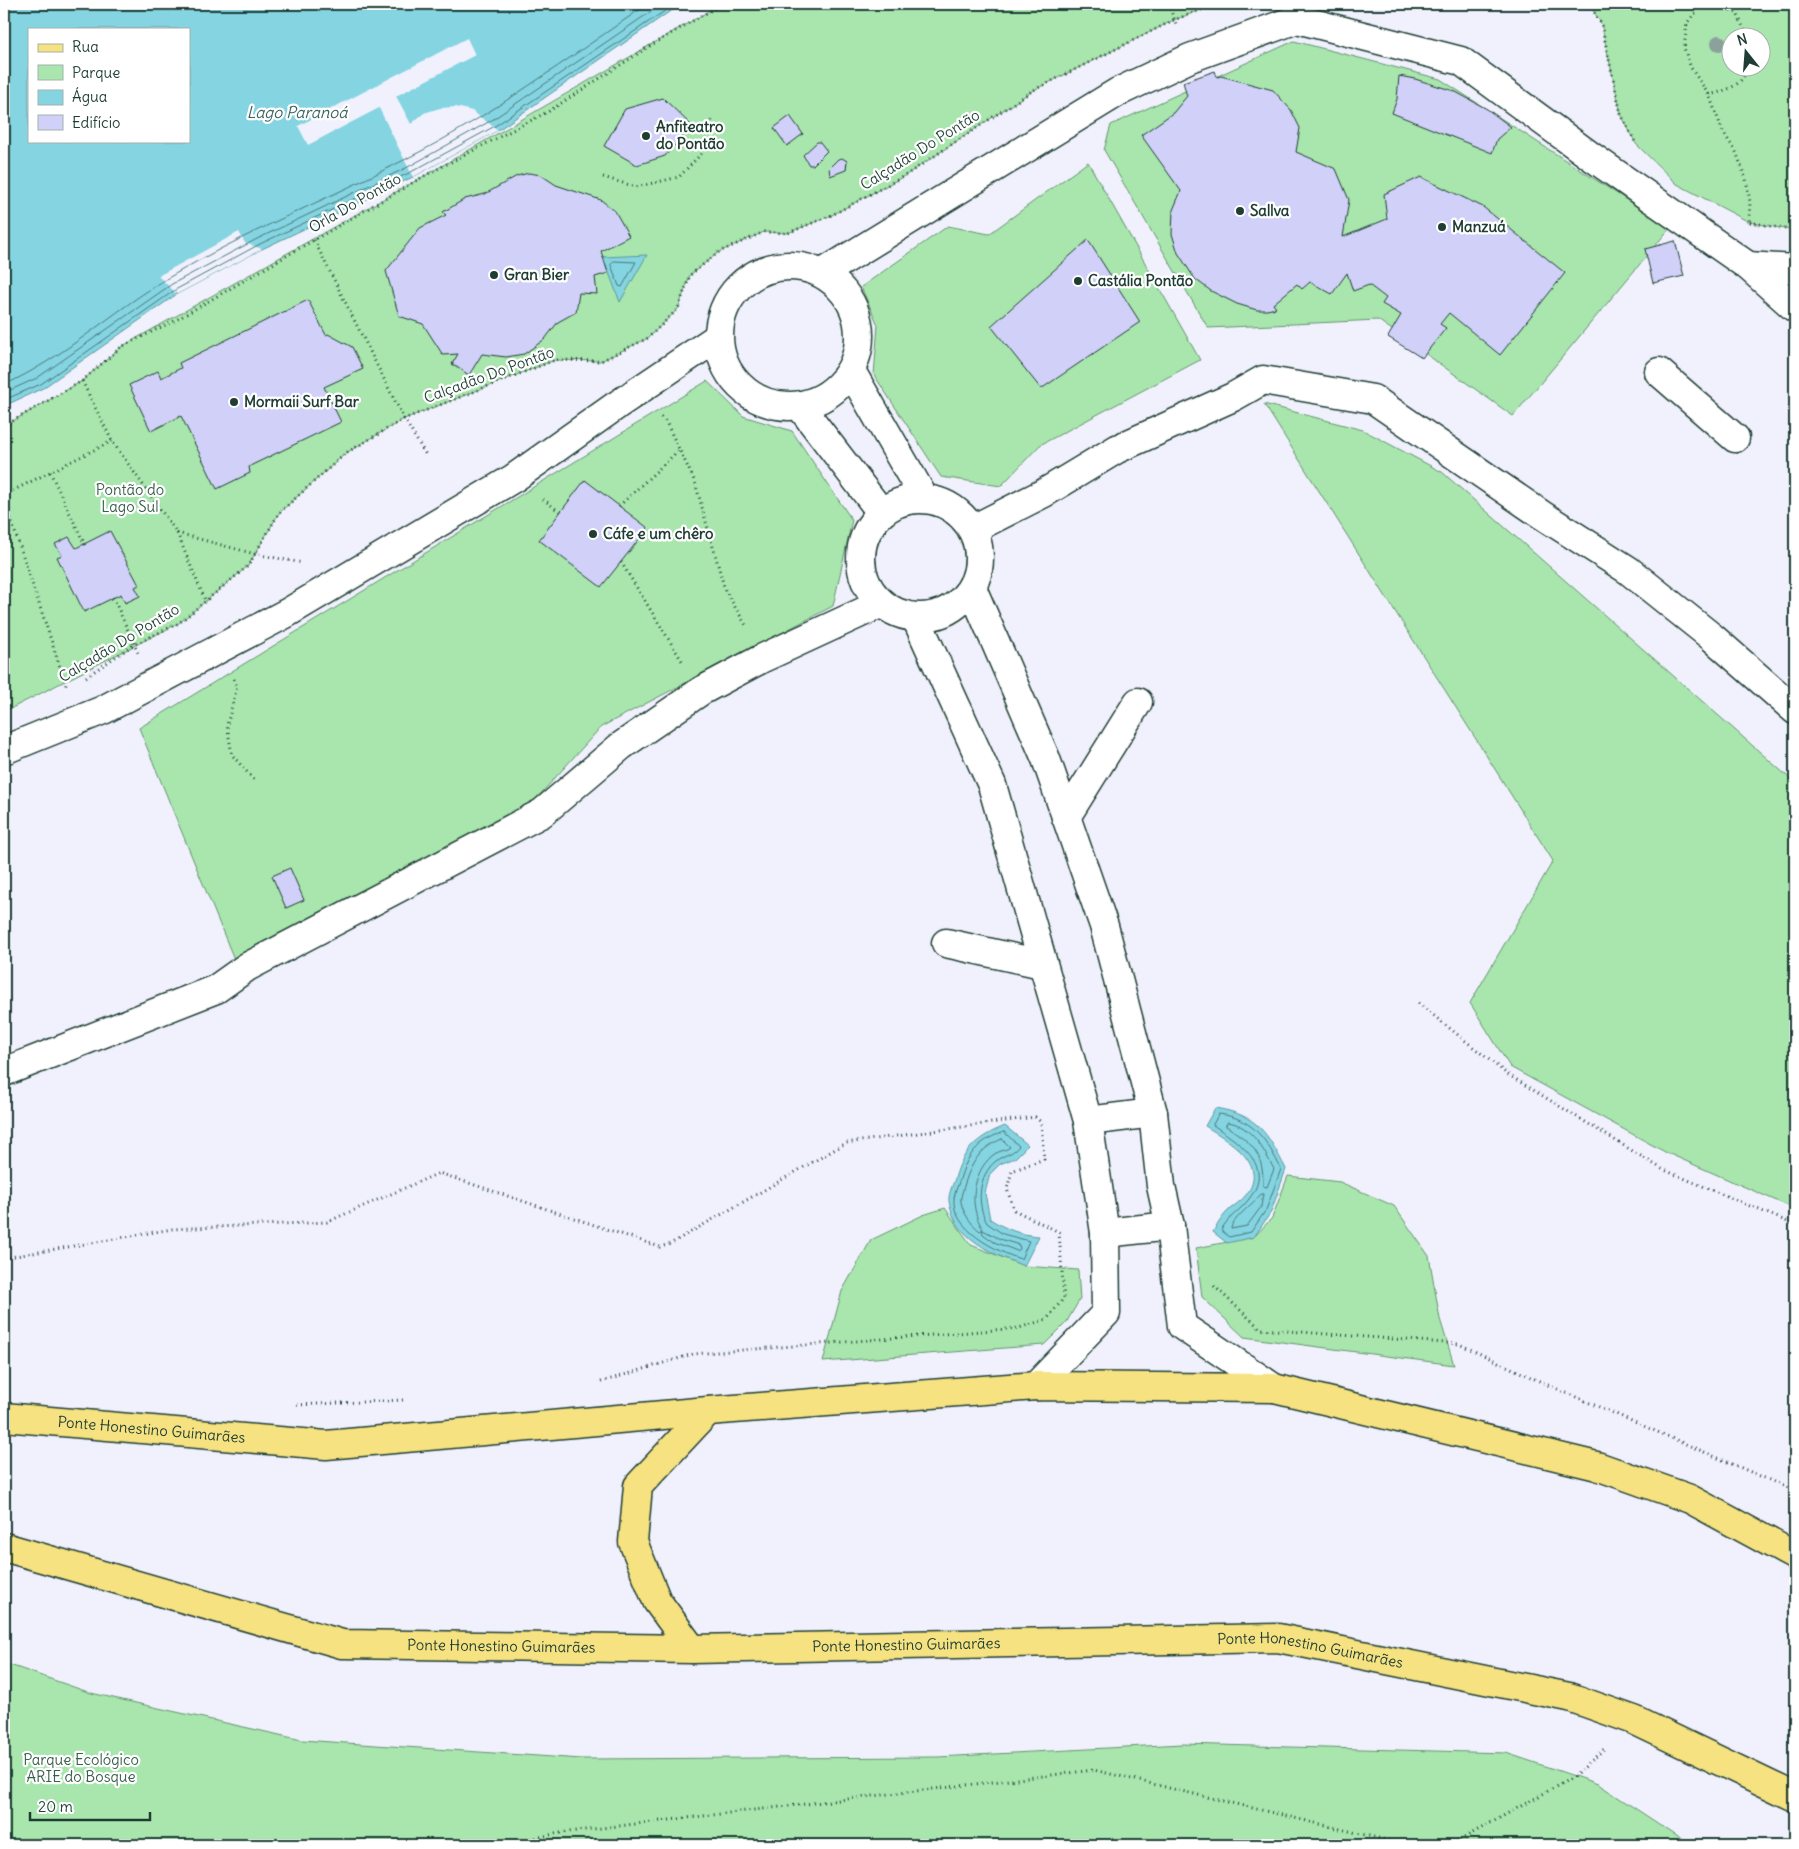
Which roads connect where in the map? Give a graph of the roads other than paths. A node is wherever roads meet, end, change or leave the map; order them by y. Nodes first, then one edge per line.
1 (1748, 266) junction
2 (1795, 269) edge
3 (823, 273) junction
4 (1795, 308) edge
5 (718, 337) junction
6 (851, 371) junction
7 (1659, 372) dead end
8 (800, 406) junction
9 (1735, 438) dead end
10 (924, 498) junction
11 (881, 512) junction
12 (973, 529) junction
13 (972, 588) junction
14 (880, 604) junction
15 (916, 618) junction
16 (1138, 702) dead end
17 (1795, 710) edge
18 (5, 749) edge
19 (1066, 817) junction
20 (946, 943) dead end
21 (1042, 964) junction
22 (4, 1072) edge
23 (1152, 1113) junction
24 (1088, 1121) junction
25 (1170, 1226) junction
26 (1105, 1233) junction
27 (1036, 1386) junction
28 (1274, 1388) junction
29 (708, 1411) junction
30 (4, 1417) edge
31 (4, 1547) edge
32 (1795, 1556) edge
33 (692, 1649) junction
34 (1795, 1797) edge

1 - 2 lane
1 - 3 lane
1 - 4 lane
3 - 5 lane
3 - 6 lane
5 - 8 lane
5 - 18 lane
6 - 8 lane
6 - 10 lane
7 - 9 lane
8 - 11 lane
10 - 11 lane
10 - 12 lane
11 - 14 lane
12 - 13 lane
12 - 17 lane
13 - 15 lane
13 - 19 lane
14 - 15 lane
14 - 22 lane
15 - 21 lane
16 - 19 lane
19 - 23 lane
20 - 21 lane
21 - 24 lane
23 - 24 lane
23 - 25 lane
24 - 26 lane
25 - 26 lane
25 - 28 lane
26 - 27 lane
27 - 28 main road, Ponte Honestino Guimarães
27 - 29 main road, Ponte Honestino Guimarães
28 - 32 main road, Ponte Honestino Guimarães
29 - 30 main road, Ponte Honestino Guimarães
29 - 33 main road
31 - 33 main road, Ponte Honestino Guimarães
33 - 34 main road, Ponte Honestino Guimarães

